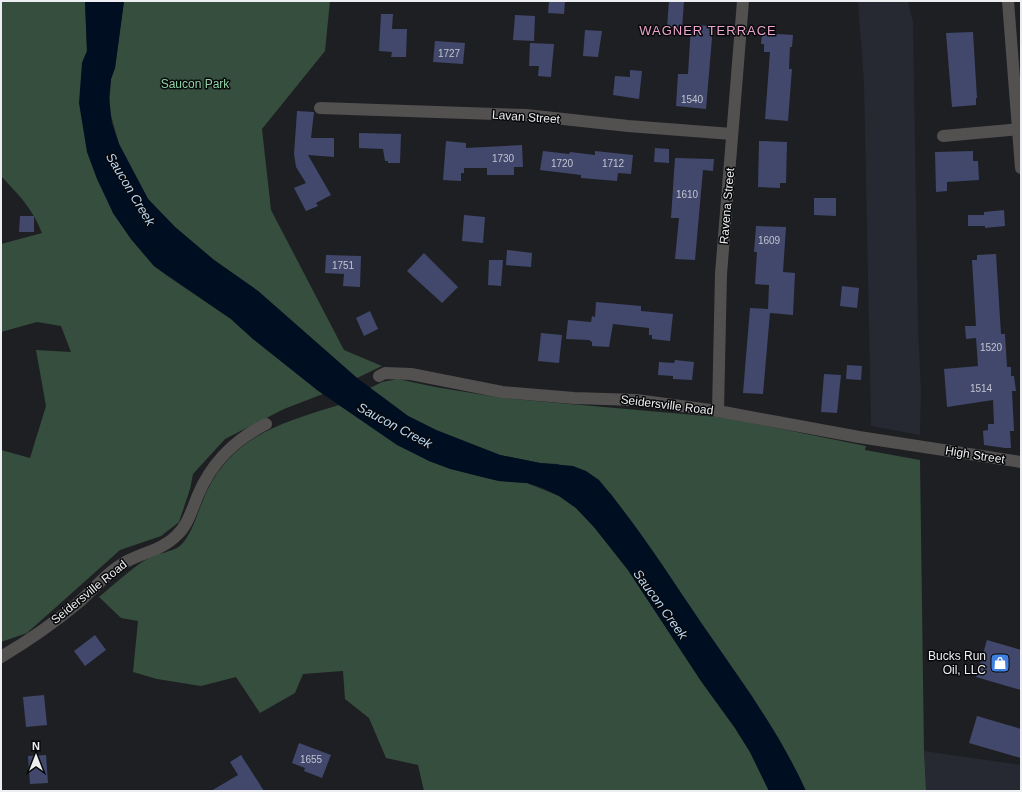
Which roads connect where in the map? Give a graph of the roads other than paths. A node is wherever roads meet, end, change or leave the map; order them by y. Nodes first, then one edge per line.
1 (743, 1) edge
2 (1008, 1) edge
3 (320, 108) dead end
4 (1019, 130) edge
5 (732, 134) junction
6 (943, 136) dead end
7 (1021, 168) edge
8 (379, 376) dead end
9 (718, 411) junction
10 (266, 424) dead end
11 (930, 448) joint
12 (1021, 462) edge
13 (1, 657) edge

1 - 5 street, Ravena Street
2 - 4 street
3 - 5 street, Lavan Street
4 - 6 street
4 - 7 street
5 - 9 street, Ravena Street
8 - 9 street, Seidersville Road
9 - 11 street, Seidersville Road
10 - 13 street, Seidersville Road
11 - 12 street, High Street

